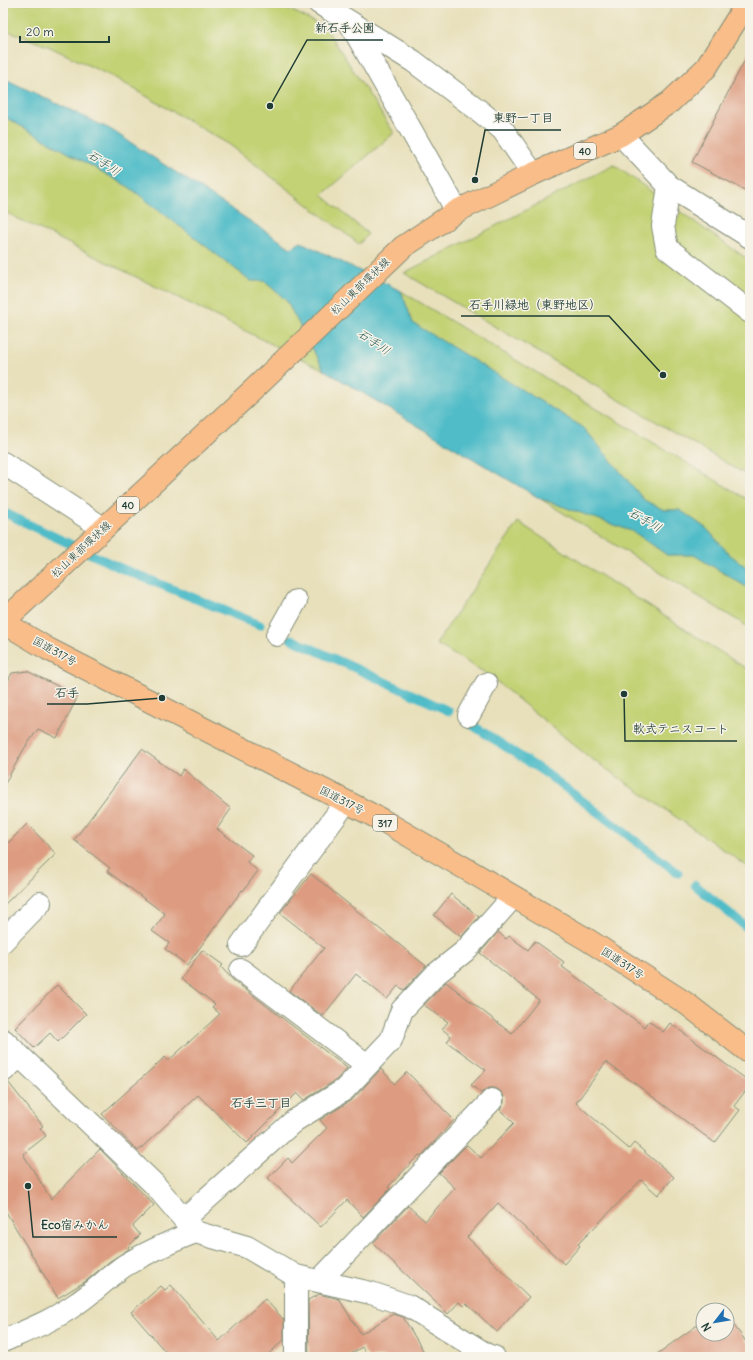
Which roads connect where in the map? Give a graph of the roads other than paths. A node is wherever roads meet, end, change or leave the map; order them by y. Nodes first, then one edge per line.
1 (319, 3) edge
2 (747, 3) edge
3 (349, 21) junction
4 (621, 135) junction
5 (533, 174) junction
6 (669, 186) junction
7 (457, 211) junction
8 (750, 237) edge
9 (750, 312) edge
10 (3, 463) edge
11 (104, 528) junction
12 (296, 601) dead end
13 (3, 621) edge
14 (277, 635) dead end
15 (486, 684) dead end
16 (469, 715) dead end
17 (346, 802) junction
18 (513, 897) junction
19 (40, 903) dead end
20 (3, 941) edge
21 (241, 944) dead end
22 (241, 970) dead end
23 (3, 1040) edge
24 (750, 1053) edge
25 (20, 1056) junction
26 (367, 1065) junction
27 (3, 1071) edge
28 (492, 1100) dead end
29 (190, 1225) junction
30 (296, 1276) junction
31 (320, 1281) junction
32 (3, 1341) edge
33 (295, 1355) edge
34 (494, 1357) edge

1 - 3 street
2 - 4 main road, 松山東部環状線 / 40
3 - 5 street
3 - 7 street
4 - 5 main road, 松山東部環状線 / 40
4 - 6 street
5 - 7 main road, 松山東部環状線 / 40
6 - 8 street
6 - 9 street
7 - 11 main road, 松山東部環状線 / 40
10 - 11 street
11 - 13 main road, 松山東部環状線 / 40
12 - 14 street
13 - 17 main road, 国道317号 / 317
15 - 16 street
17 - 18 main road, 国道317号 / 317
17 - 21 street
18 - 24 main road, 国道317号 / 317
18 - 26 street
19 - 20 street
22 - 26 street
23 - 25 street
25 - 27 street
25 - 29 street
26 - 29 street
28 - 31 street
29 - 30 street
29 - 32 street
30 - 31 street
30 - 33 street
31 - 34 street

